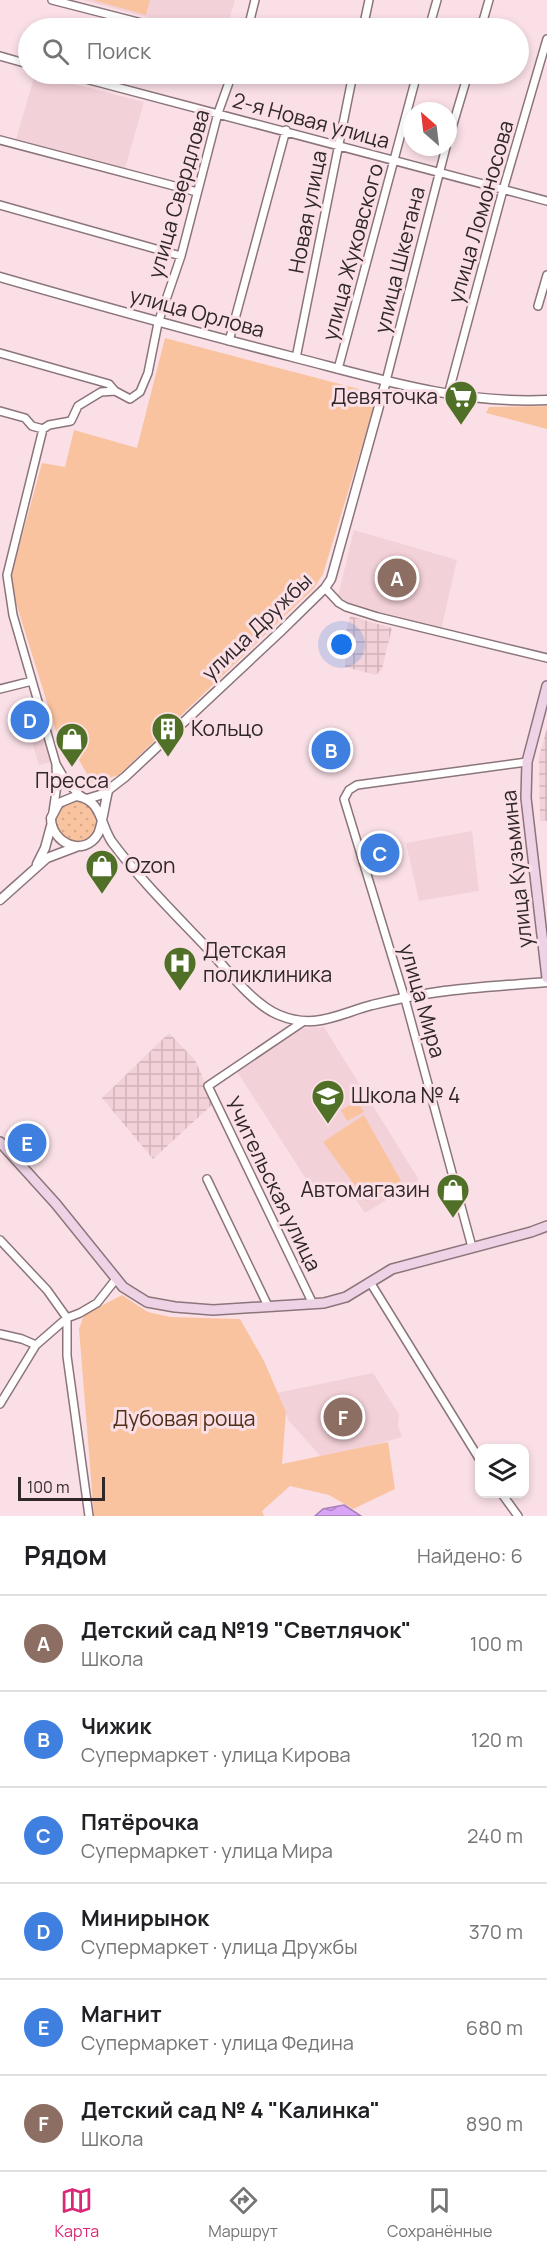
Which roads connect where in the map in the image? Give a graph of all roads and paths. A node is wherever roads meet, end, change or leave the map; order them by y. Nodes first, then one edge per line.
1 (52, 0) edge
2 (255, 0) edge
3 (369, 0) edge
4 (437, 0) edge
5 (489, 0) edge
6 (122, 18) edge
7 (250, 18) edge
8 (365, 18) edge
9 (432, 18) edge
10 (484, 18) edge
11 (547, 39) edge
12 (0, 56) edge
13 (18, 61) edge
14 (106, 84) edge
15 (228, 84) edge
16 (351, 84) edge
17 (414, 84) edge
18 (465, 84) edge
19 (457, 111) edge
20 (218, 113) junction
21 (286, 130) junction
22 (0, 140) edge
23 (338, 144) junction
24 (443, 156) edge
25 (395, 160) junction
26 (439, 172) junction
27 (503, 190) junction
28 (197, 192) junction
29 (547, 201) edge
30 (0, 205) edge
31 (181, 256) junction
32 (547, 275) edge
33 (0, 277) edge
34 (538, 306) dead end
35 (158, 323) junction
36 (229, 340) junction
37 (0, 353) edge
38 (296, 358) junction
39 (338, 369) junction
40 (386, 381) junction
41 (115, 391) junction
42 (448, 395) junction
43 (547, 400) edge
44 (0, 411) edge
45 (43, 429) junction
46 (325, 588) junction
47 (547, 658) edge
48 (32, 681) junction
49 (547, 686) edge
50 (0, 689) edge
51 (527, 762) junction
52 (56, 764) junction
53 (108, 791) junction
54 (85, 798) junction
55 (53, 813) junction
56 (101, 820) junction
57 (51, 824) junction
58 (83, 845) junction
59 (116, 847) junction
60 (35, 867) junction
61 (0, 900) edge
62 (547, 980) edge
63 (405, 999) junction
64 (304, 1021) junction
65 (0, 1142) edge
66 (207, 1179) dead end
67 (547, 1226) edge
68 (0, 1240) edge
69 (472, 1247) junction
70 (116, 1279) junction
71 (370, 1282) junction
72 (313, 1304) junction
73 (268, 1306) junction
74 (67, 1318) junction
75 (0, 1334) edge
76 (36, 1345) junction
77 (0, 1404) edge
78 (475, 1452) edge
79 (505, 1498) edge
80 (89, 1516) edge
81 (518, 1516) edge

1 - 6 street
2 - 7 street
3 - 8 street
4 - 9 street
5 - 10 street
11 - 27 street, улица Ломоносова
12 - 13 street
14 - 20 street, 2-я Новая улица
15 - 20 street, улица Свердлова
16 - 23 street, Новая улица
17 - 25 street, улица Жуковского
18 - 19 street
20 - 21 street, 2-я Новая улица
20 - 28 street, улица Свердлова
21 - 23 street, 2-я Новая улица
21 - 36 street
22 - 28 street
23 - 25 street, 2-я Новая улица
23 - 38 street, Новая улица
24 - 26 street, улица Шкетана
25 - 26 street, 2-я Новая улица
25 - 39 street, улица Жуковского
26 - 27 street, 2-я Новая улица
26 - 40 street, улица Шкетана
27 - 29 street, 2-я Новая улица
27 - 42 street, улица Ломоносова
28 - 31 street, улица Свердлова
30 - 31 street
31 - 35 street, улица Свердлова
32 - 34 street
33 - 35 street, улица Орлова
35 - 36 street, улица Орлова
35 - 41 street, улица Свердлова
36 - 38 street, улица Орлова
37 - 41 street
38 - 39 street, улица Орлова
39 - 40 street, улица Орлова
40 - 42 street, улица Орлова
40 - 46 street, улица Дружбы
41 - 45 street
42 - 43 street, улица Орлова
44 - 45 street
45 - 48 street
46 - 47 street
46 - 53 street, улица Дружбы
48 - 50 street
48 - 52 street
49 - 51 main road, улица Кузьмина
51 - 62 main road, улица Кузьмина
51 - 63 street, улица Мира
52 - 54 street
52 - 55 street
53 - 54 street
53 - 56 street
54 - 55 street
54 - 56 street
55 - 57 street
56 - 58 street
56 - 59 street
57 - 58 street
57 - 60 street
58 - 59 street
58 - 60 street
59 - 64 street
60 - 61 street
62 - 63 street
63 - 64 street
63 - 69 street, улица Мира
64 - 72 street, Учительская улица
65 - 70 main road
66 - 73 street
67 - 69 main road
68 - 74 street
69 - 71 main road
70 - 73 main road
70 - 74 street
71 - 72 main road
71 - 78 street
72 - 73 main road
74 - 76 street
74 - 80 street
75 - 76 street
76 - 77 street
79 - 81 street

